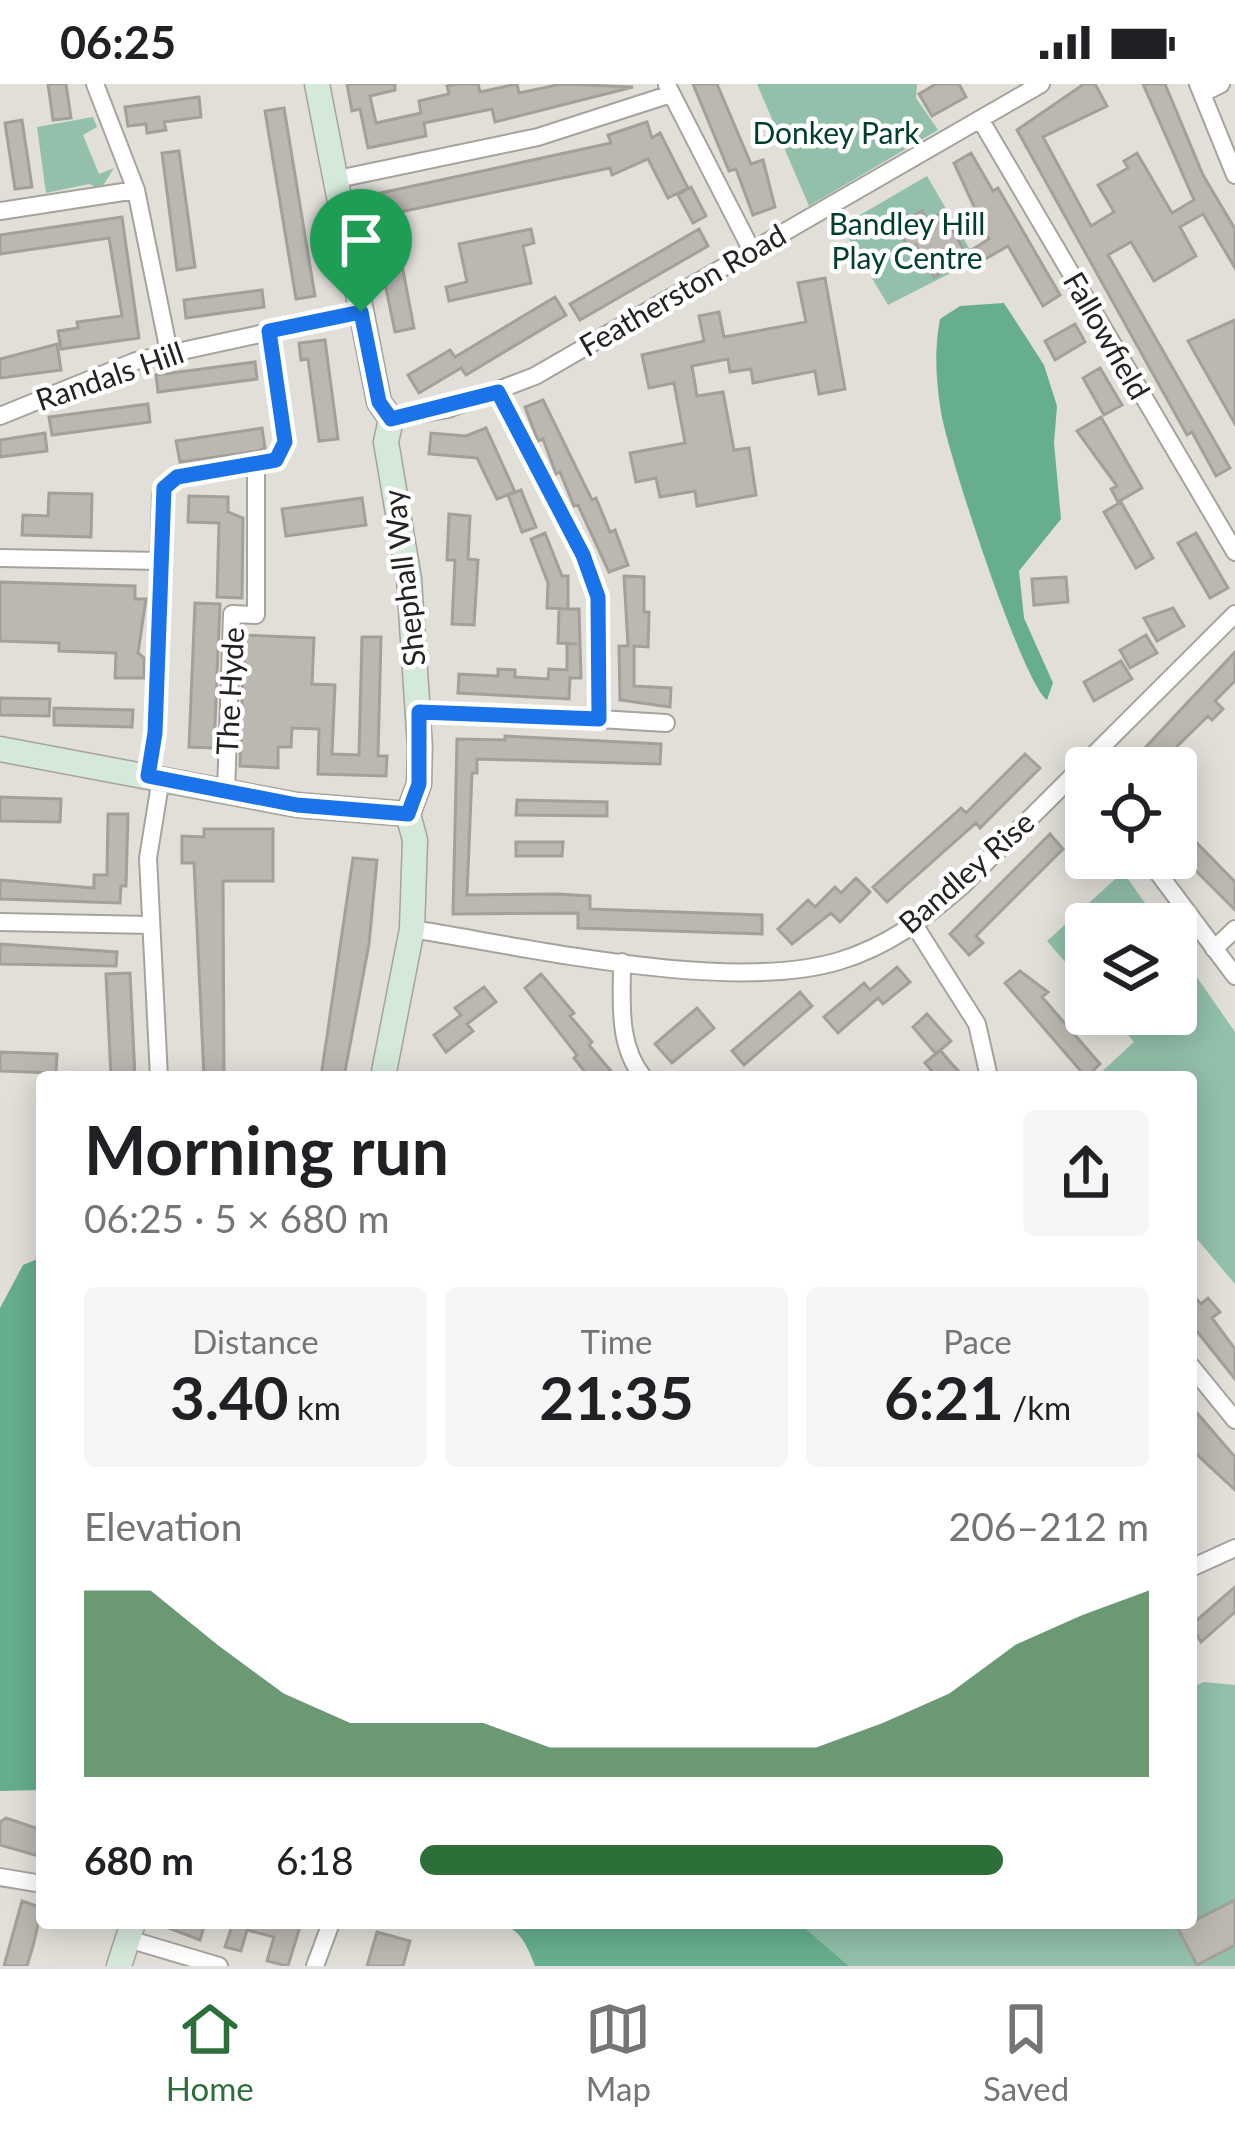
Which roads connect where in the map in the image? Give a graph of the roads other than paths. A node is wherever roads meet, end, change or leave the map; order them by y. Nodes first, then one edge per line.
1 (95, 84) edge
2 (317, 84) edge
3 (1221, 84) edge
4 (1028, 87) edge
5 (1200, 88) edge
6 (669, 89) edge
7 (980, 119) junction
8 (1235, 175) edge
9 (333, 180) junction
10 (136, 190) junction
11 (0, 211) edge
12 (752, 251) junction
13 (361, 312) junction
14 (269, 331) junction
15 (169, 352) junction
16 (498, 392) junction
17 (0, 416) edge
18 (391, 419) junction
19 (256, 466) junction
20 (1235, 552) edge
21 (0, 558) edge
22 (160, 561) junction
23 (1235, 614) edge
24 (419, 712) junction
25 (599, 719) junction
26 (666, 723) dead end
27 (1103, 747) edge
28 (0, 749) edge
29 (155, 777) junction
30 (1065, 785) edge
31 (226, 793) junction
32 (408, 814) junction
33 (1162, 879) edge
34 (0, 922) edge
35 (151, 925) junction
36 (915, 926) junction
37 (412, 928) junction
38 (1235, 928) edge
39 (1214, 949) junction
40 (622, 962) junction
41 (1235, 976) edge
42 (159, 1071) edge
43 (384, 1071) edge
44 (638, 1071) edge
45 (988, 1071) edge
46 (1197, 1373) edge
47 (1235, 1420) edge
48 (1235, 1549) edge
49 (1197, 1565) edge
50 (0, 1877) edge
51 (36, 1883) edge
52 (329, 1929) edge
53 (130, 1931) edge
54 (119, 1966) edge
55 (219, 1966) edge
56 (315, 1966) edge

1 - 10 street
2 - 9 street, Shephall Way
3 - 5 street
4 - 7 street, Featherston Road
5 - 8 street
6 - 9 street
6 - 12 street
7 - 12 street, Featherston Road
7 - 20 street, Fallowfield
9 - 13 street, Shephall Way
10 - 11 street
10 - 15 street
12 - 16 street, Featherston Road
13 - 14 street, Randals Hill
13 - 18 street, Shephall Way
14 - 15 street, Randals Hill
14 - 19 street
15 - 17 street, Randals Hill
16 - 18 street, Featherston Road
16 - 25 street
18 - 24 street, Shephall Way
19 - 22 street
19 - 31 street, The Hyde
21 - 22 street
22 - 29 street
23 - 27 street, Bandley Rise
24 - 25 street
24 - 32 street, Shephall Way
25 - 26 street
28 - 29 street
29 - 31 street
29 - 35 street
30 - 36 street, Bandley Rise
31 - 32 street
32 - 37 street, Shephall Way
33 - 39 street
34 - 35 street
35 - 42 street
36 - 40 street, Bandley Rise
36 - 45 street
37 - 40 street, Bandley Rise
37 - 43 street, Shephall Way
38 - 39 street
39 - 41 street
40 - 44 street
46 - 47 street
48 - 49 street
50 - 51 street
52 - 56 street
53 - 54 street
53 - 55 street

